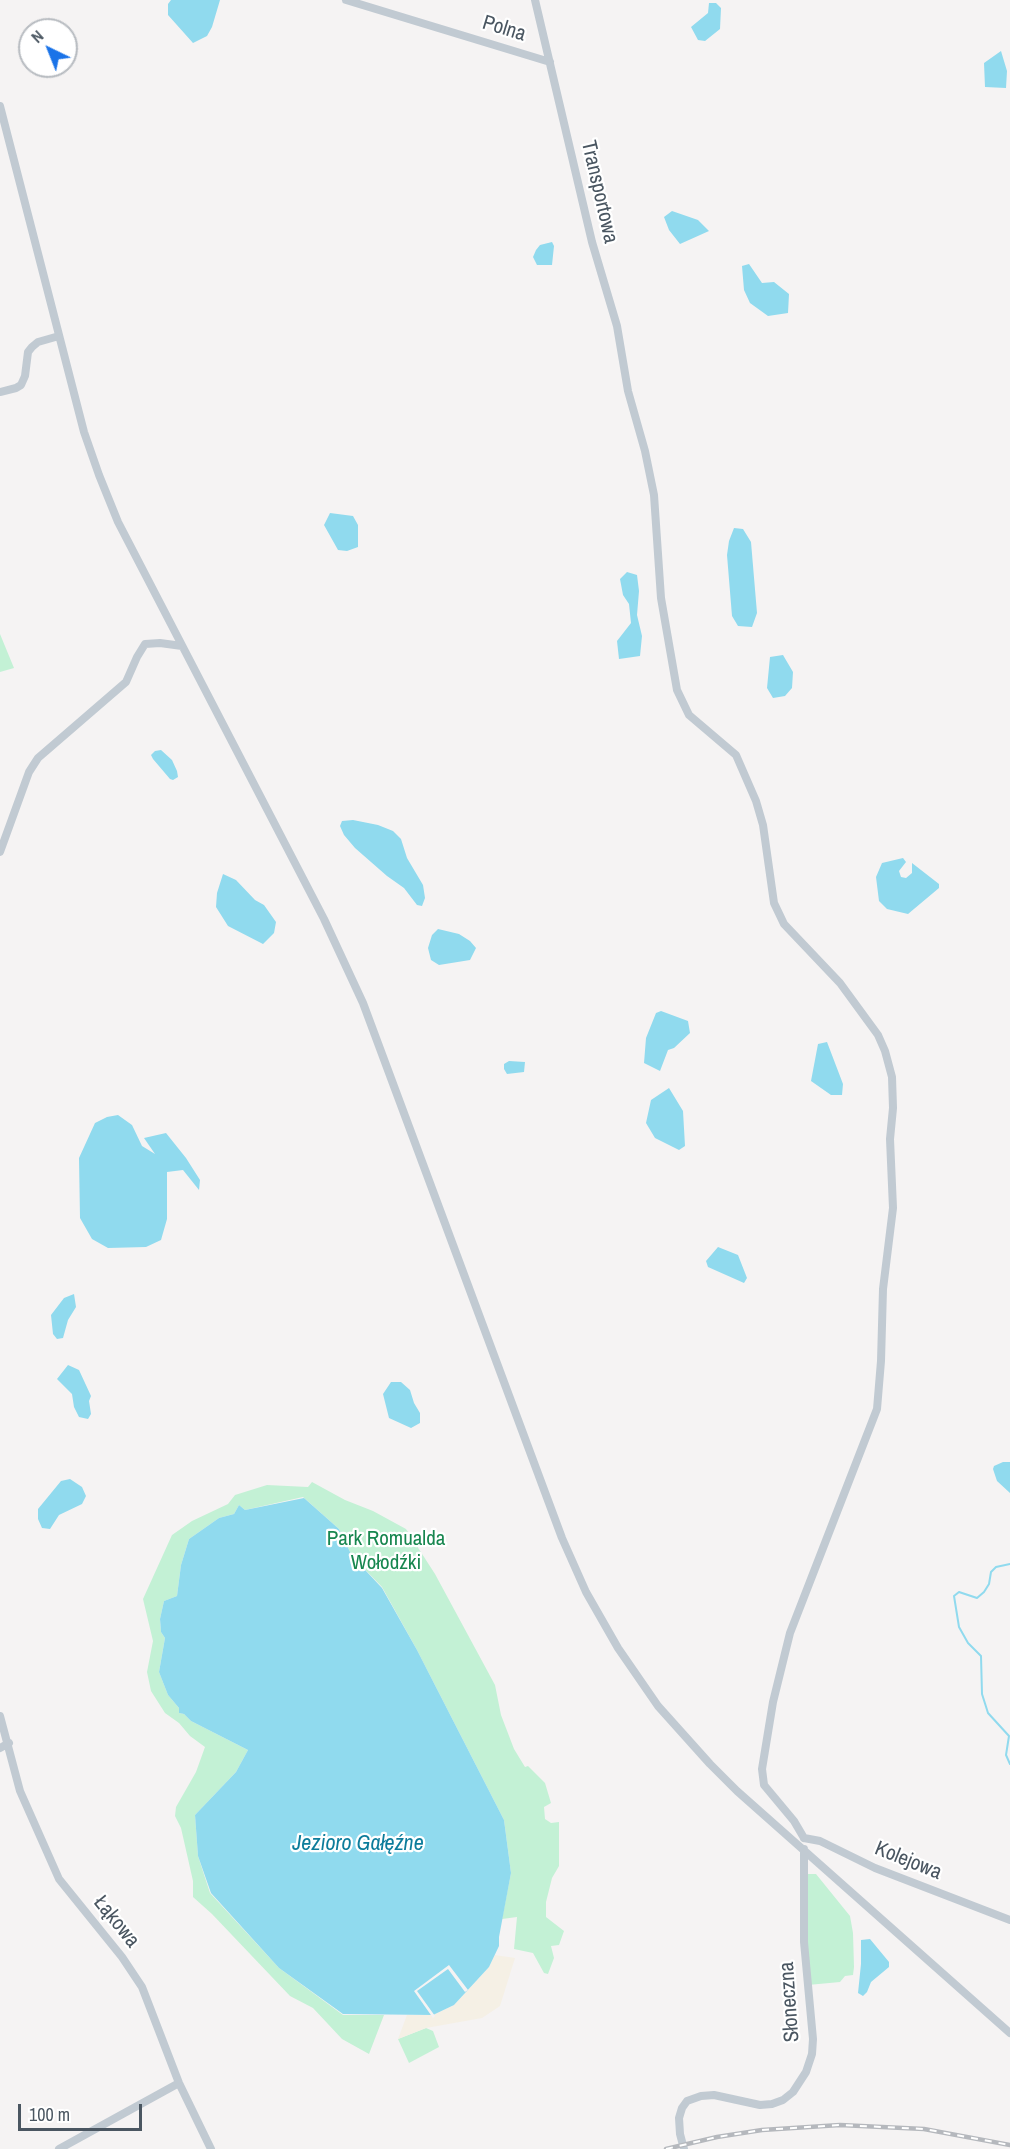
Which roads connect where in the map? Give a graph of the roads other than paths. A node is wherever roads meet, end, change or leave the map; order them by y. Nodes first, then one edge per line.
1 (346, 0) edge
2 (535, 0) edge
3 (550, 62) junction
4 (0, 106) edge
5 (59, 336) junction
6 (0, 392) edge
7 (182, 646) junction
8 (0, 852) edge
9 (0, 1716) edge
10 (9, 1743) junction
11 (0, 1748) edge
12 (804, 1838) junction
13 (804, 1850) junction
14 (1010, 1920) edge
15 (1010, 2034) edge
16 (179, 2083) junction
17 (59, 2149) edge
18 (211, 2149) edge
19 (684, 2149) edge

1 - 3 street, Polna
2 - 3 street, Transportowa
3 - 12 street, Transportowa
4 - 5 street
5 - 6 street
5 - 7 street
7 - 8 street
7 - 13 street
9 - 10 street, Łąkowa
10 - 11 street
10 - 16 street, Łąkowa
12 - 13 street
12 - 14 street, Kolejowa
13 - 15 street
13 - 19 street, Słoneczna
16 - 17 street
16 - 18 street, Łąkowa

